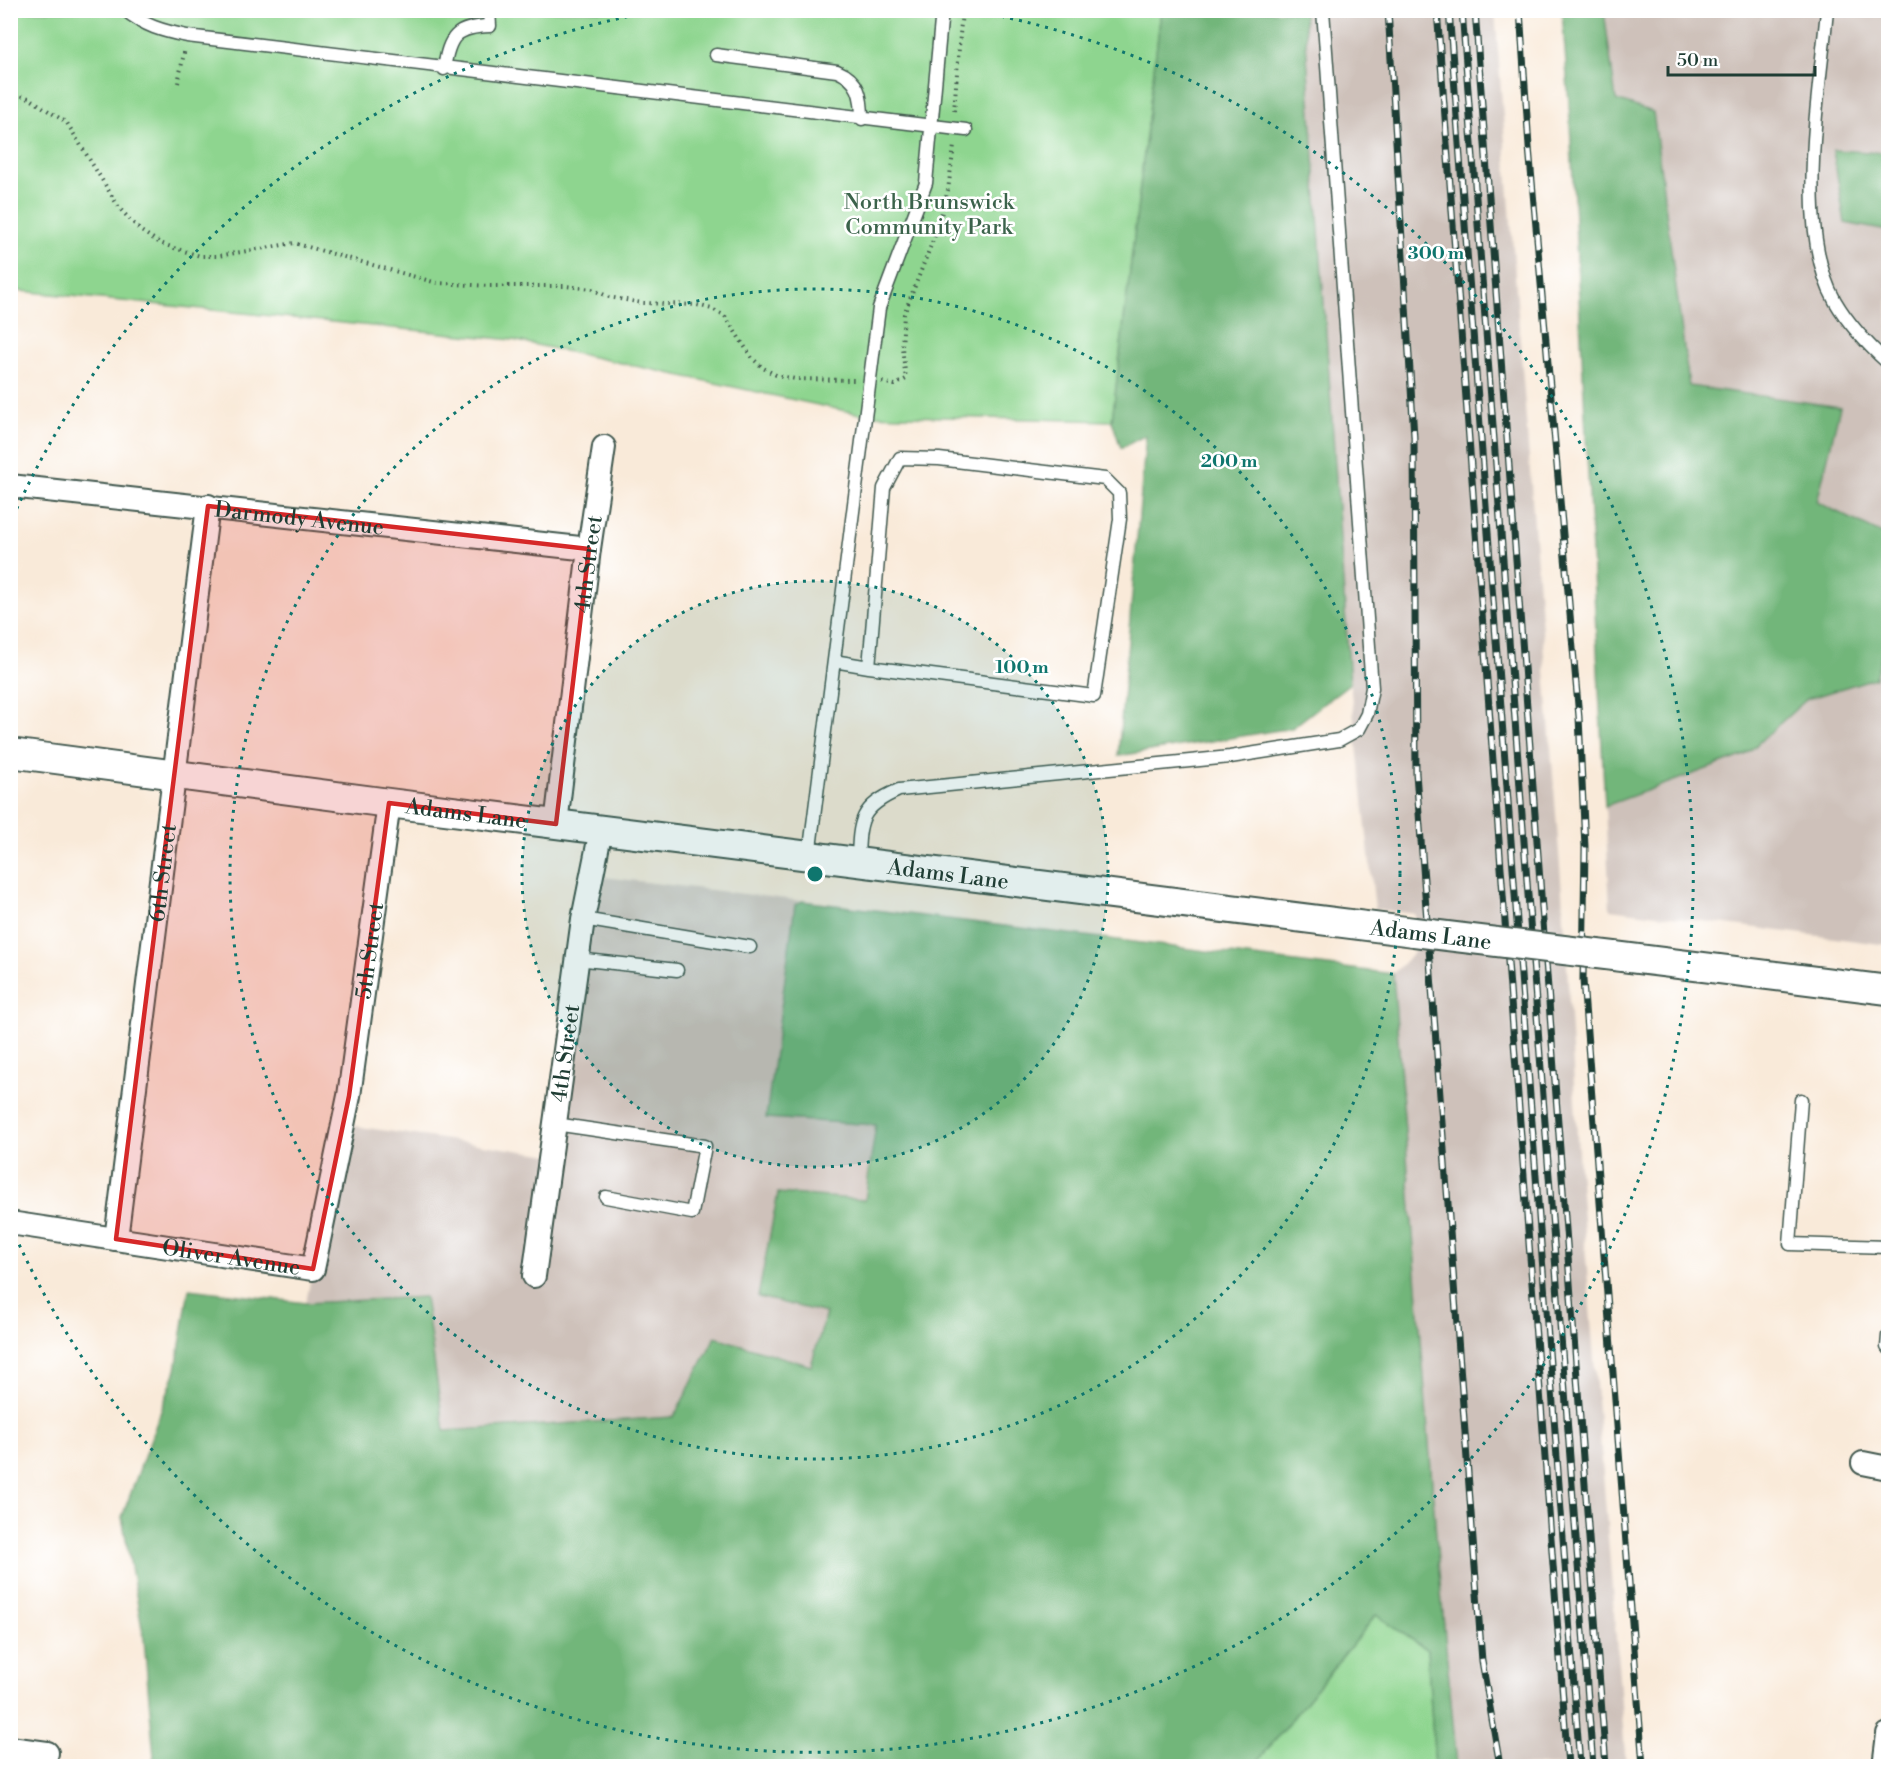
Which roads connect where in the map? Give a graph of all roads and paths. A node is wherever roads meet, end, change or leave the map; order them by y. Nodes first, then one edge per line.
1 (125, 10) edge
2 (489, 10) edge
3 (942, 10) edge
4 (962, 10) edge
5 (1323, 10) edge
6 (1827, 10) edge
7 (188, 36) junction
8 (716, 55) dead end
9 (444, 69) junction
10 (178, 83) dead end
11 (10, 92) edge
12 (954, 111) dead end
13 (862, 119) junction
14 (933, 128) junction
15 (966, 130) dead end
16 (954, 146) dead end
17 (1888, 363) edge
18 (857, 381) dead end
19 (882, 382) dead end
20 (604, 447) dead end
21 (10, 486) edge
22 (208, 506) junction
23 (589, 549) junction
24 (834, 661) junction
25 (869, 667) junction
26 (10, 753) edge
27 (172, 773) junction
28 (389, 803) junction
29 (556, 824) junction
30 (601, 830) junction
31 (809, 856) junction
32 (858, 861) junction
33 (582, 919) junction
34 (750, 946) dead end
35 (577, 958) junction
36 (677, 970) dead end
37 (1888, 990) edge
38 (349, 1096) joint
39 (1802, 1100) dead end
40 (555, 1124) junction
41 (606, 1197) dead end
42 (10, 1223) edge
43 (116, 1239) junction
44 (1888, 1247) edge
45 (534, 1276) dead end
46 (1863, 1463) dead end
47 (1888, 1468) edge
48 (1888, 1734) edge
49 (10, 1748) edge
50 (47, 1753) dead end
51 (1884, 1767) edge

1 - 7 lane
2 - 9 lane
3 - 14 lane
4 - 12 path
5 - 32 lane
6 - 17 lane
7 - 9 lane
7 - 10 path
8 - 13 lane
9 - 13 lane
11 - 18 path
13 - 14 lane
14 - 15 lane
14 - 24 lane
16 - 19 path
20 - 23 street, 4th Street
21 - 22 street, Darmody Avenue
22 - 23 street, Darmody Avenue
22 - 27 street, 6th Street
23 - 29 street, 4th Street
24 - 25 lane
24 - 31 lane
25 - 25 lane
26 - 27 street, Adams Lane
27 - 28 street, Adams Lane
27 - 43 street, 6th Street
28 - 29 street, Adams Lane
28 - 38 street, 5th Street
29 - 30 street, Adams Lane
30 - 31 street, Adams Lane
30 - 33 street, 4th Street
31 - 32 street, Adams Lane
32 - 37 street, Adams Lane, bridge
33 - 34 lane
33 - 35 street, 4th Street
35 - 36 lane
35 - 40 street, 4th Street
38 - 43 street, Oliver Avenue
39 - 44 lane
40 - 41 lane
40 - 45 street, 4th Street
42 - 43 street, Oliver Avenue
46 - 47 street
48 - 51 street
49 - 50 street

